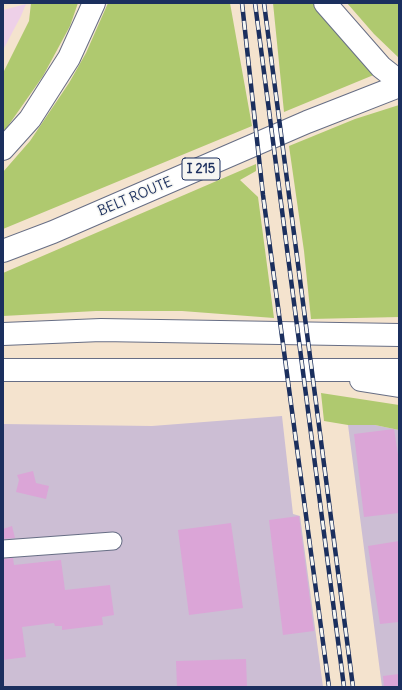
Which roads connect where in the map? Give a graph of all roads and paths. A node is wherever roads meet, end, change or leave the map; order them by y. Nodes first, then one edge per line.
1 (94, 3) edge
2 (325, 3) edge
3 (399, 81) edge
4 (399, 86) edge
5 (3, 149) edge
6 (3, 251) edge
7 (3, 334) edge
8 (399, 335) edge
9 (196, 369) junction
10 (3, 370) edge
11 (399, 370) edge
12 (399, 386) edge
13 (113, 541) dead end
14 (3, 549) edge

1 - 5 highway
2 - 3 highway
4 - 6 highway, BELT ROUTE / I 215
7 - 8 highway
9 - 10 highway
9 - 11 highway
9 - 12 highway
13 - 14 street

